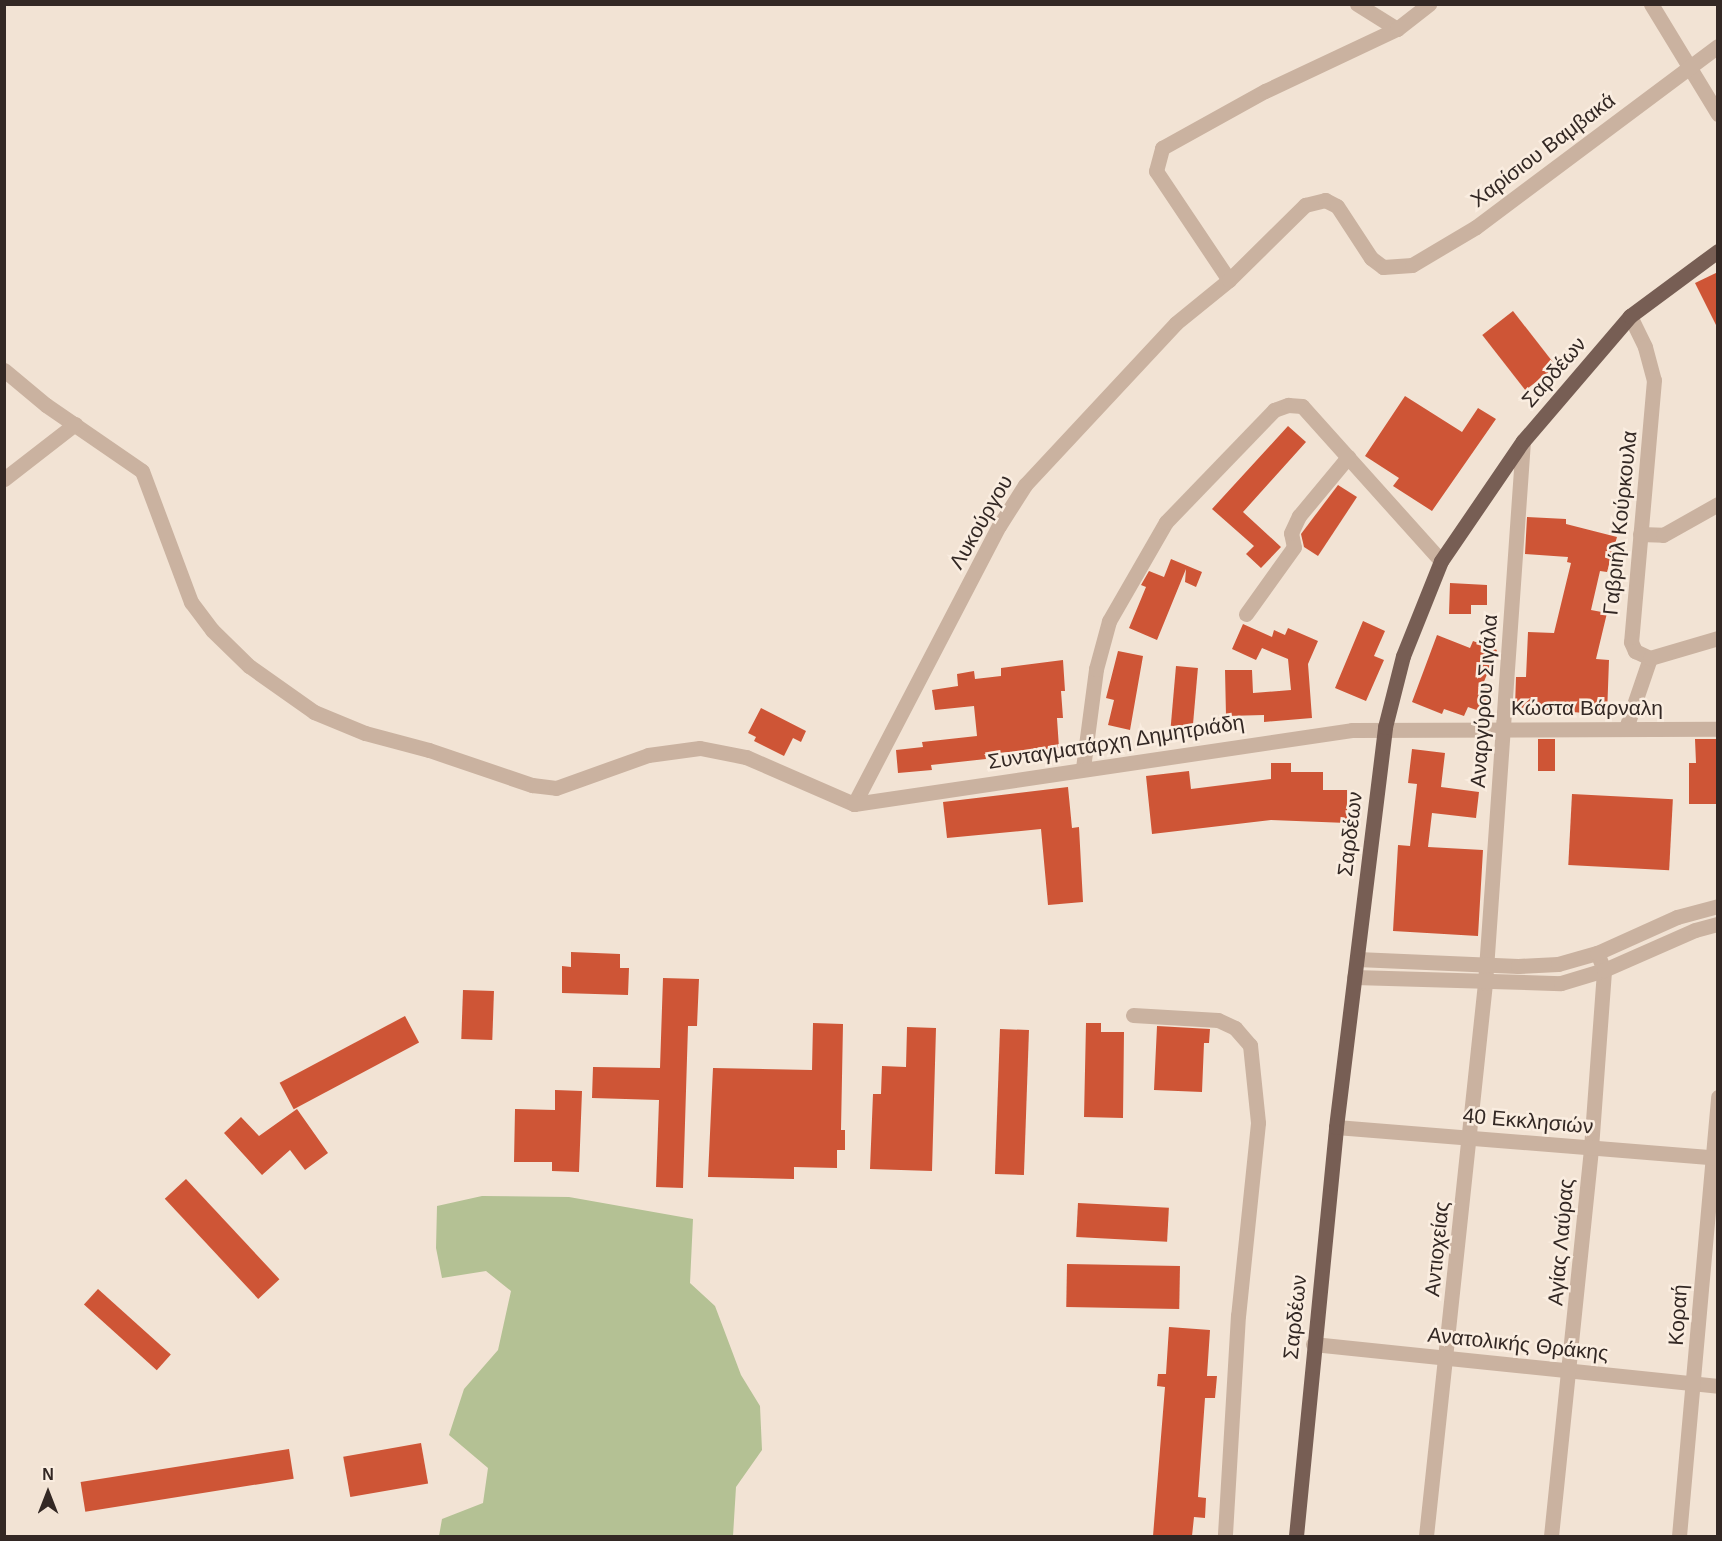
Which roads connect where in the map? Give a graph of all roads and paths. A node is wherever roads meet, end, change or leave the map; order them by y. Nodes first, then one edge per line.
1 (1357, 4) edge
2 (1429, 4) edge
3 (1651, 4) edge
4 (1397, 29) junction
5 (1718, 46) edge
6 (1690, 67) junction
7 (1718, 114) edge
8 (1718, 251) edge
9 (1383, 267) joint
10 (1228, 280) junction
11 (1630, 316) junction
12 (4, 370) edge
13 (75, 424) junction
14 (1523, 441) junction
15 (1348, 457) junction
16 (4, 479) edge
17 (1718, 504) edge
18 (1640, 534) junction
19 (1441, 561) junction
20 (1246, 614) dead end
21 (1718, 638) edge
22 (1650, 658) junction
23 (1384, 727) junction
24 (1626, 728) junction
25 (1503, 729) junction
26 (1718, 729) edge
27 (1083, 768) junction
28 (854, 804) junction
29 (1718, 906) edge
30 (1718, 924) edge
31 (1598, 953) junction
32 (1357, 959) junction
33 (1486, 965) junction
34 (1604, 970) junction
35 (1354, 977) junction
36 (1485, 983) junction
37 (1133, 1015) dead end
38 (1718, 1097) edge
39 (1336, 1127) junction
40 (1469, 1138) junction
41 (1591, 1148) junction
42 (1714, 1157) edge
43 (1313, 1344) junction
44 (1448, 1357) junction
45 (1569, 1371) junction
46 (1694, 1383) junction
47 (1718, 1386) edge
48 (1225, 1536) edge
49 (1296, 1536) edge
50 (1426, 1536) edge
51 (1551, 1536) edge
52 (1679, 1536) edge

1 - 4 street
2 - 4 street
3 - 6 street
4 - 10 street
5 - 6 street, Χαρίσιου Βαμβακά
6 - 7 street
6 - 9 street, Χαρίσιου Βαμβακά
8 - 11 main road, Σαρδέων
9 - 10 street, Λυκούργου
10 - 28 street, Λυκούργου
11 - 14 main road, Σαρδέων
11 - 18 street, Γαβριήλ Κούρκουλα
12 - 13 street
13 - 16 street
13 - 28 street
14 - 19 main road, Σαρδέων
14 - 25 street, Αναργύρου Σιγάλα
15 - 19 street
15 - 20 street
15 - 27 street
17 - 18 street
18 - 22 street, Γαβριήλ Κούρκουλα
19 - 23 main road, Σαρδέων
21 - 22 street
22 - 24 street
23 - 25 street, Κώστα Βάρναλη
23 - 27 street, Συνταγματάρχη Δημητριάδη
23 - 32 main road, Σαρδέων
24 - 25 street, Κώστα Βάρναλη
24 - 26 street, Κώστα Βάρναλη
25 - 33 street, Αναργύρου Σιγάλα
27 - 28 street, Συνταγματάρχη Δημητριάδη
29 - 31 street
30 - 34 street
31 - 33 street
31 - 34 street, Αγίας Λαύρας
32 - 33 street
32 - 35 main road, Σαρδέων
33 - 36 street, Αντιοχείας
34 - 36 street
34 - 41 street, Αγίας Λαύρας
35 - 36 street
35 - 39 main road, Σαρδέων
36 - 40 street, Αντιοχείας
37 - 48 street
38 - 42 street, Κοραή
39 - 40 street, 40 Εκκλησιών
39 - 43 main road, Σαρδέων
40 - 41 street, 40 Εκκλησιών
40 - 44 street, Αντιοχείας
41 - 42 street, 40 Εκκλησιών
41 - 45 street, Αγίας Λαύρας
42 - 46 street, Κοραή
43 - 44 street, Ανατολικής Θράκης
43 - 49 main road, Σαρδέων
44 - 45 street, Ανατολικής Θράκης
44 - 50 street, Αντιοχείας
45 - 46 street, Ανατολικής Θράκης
45 - 51 street, Αγίας Λαύρας
46 - 47 street, Ανατολικής Θράκης
46 - 52 street, Κοραή

